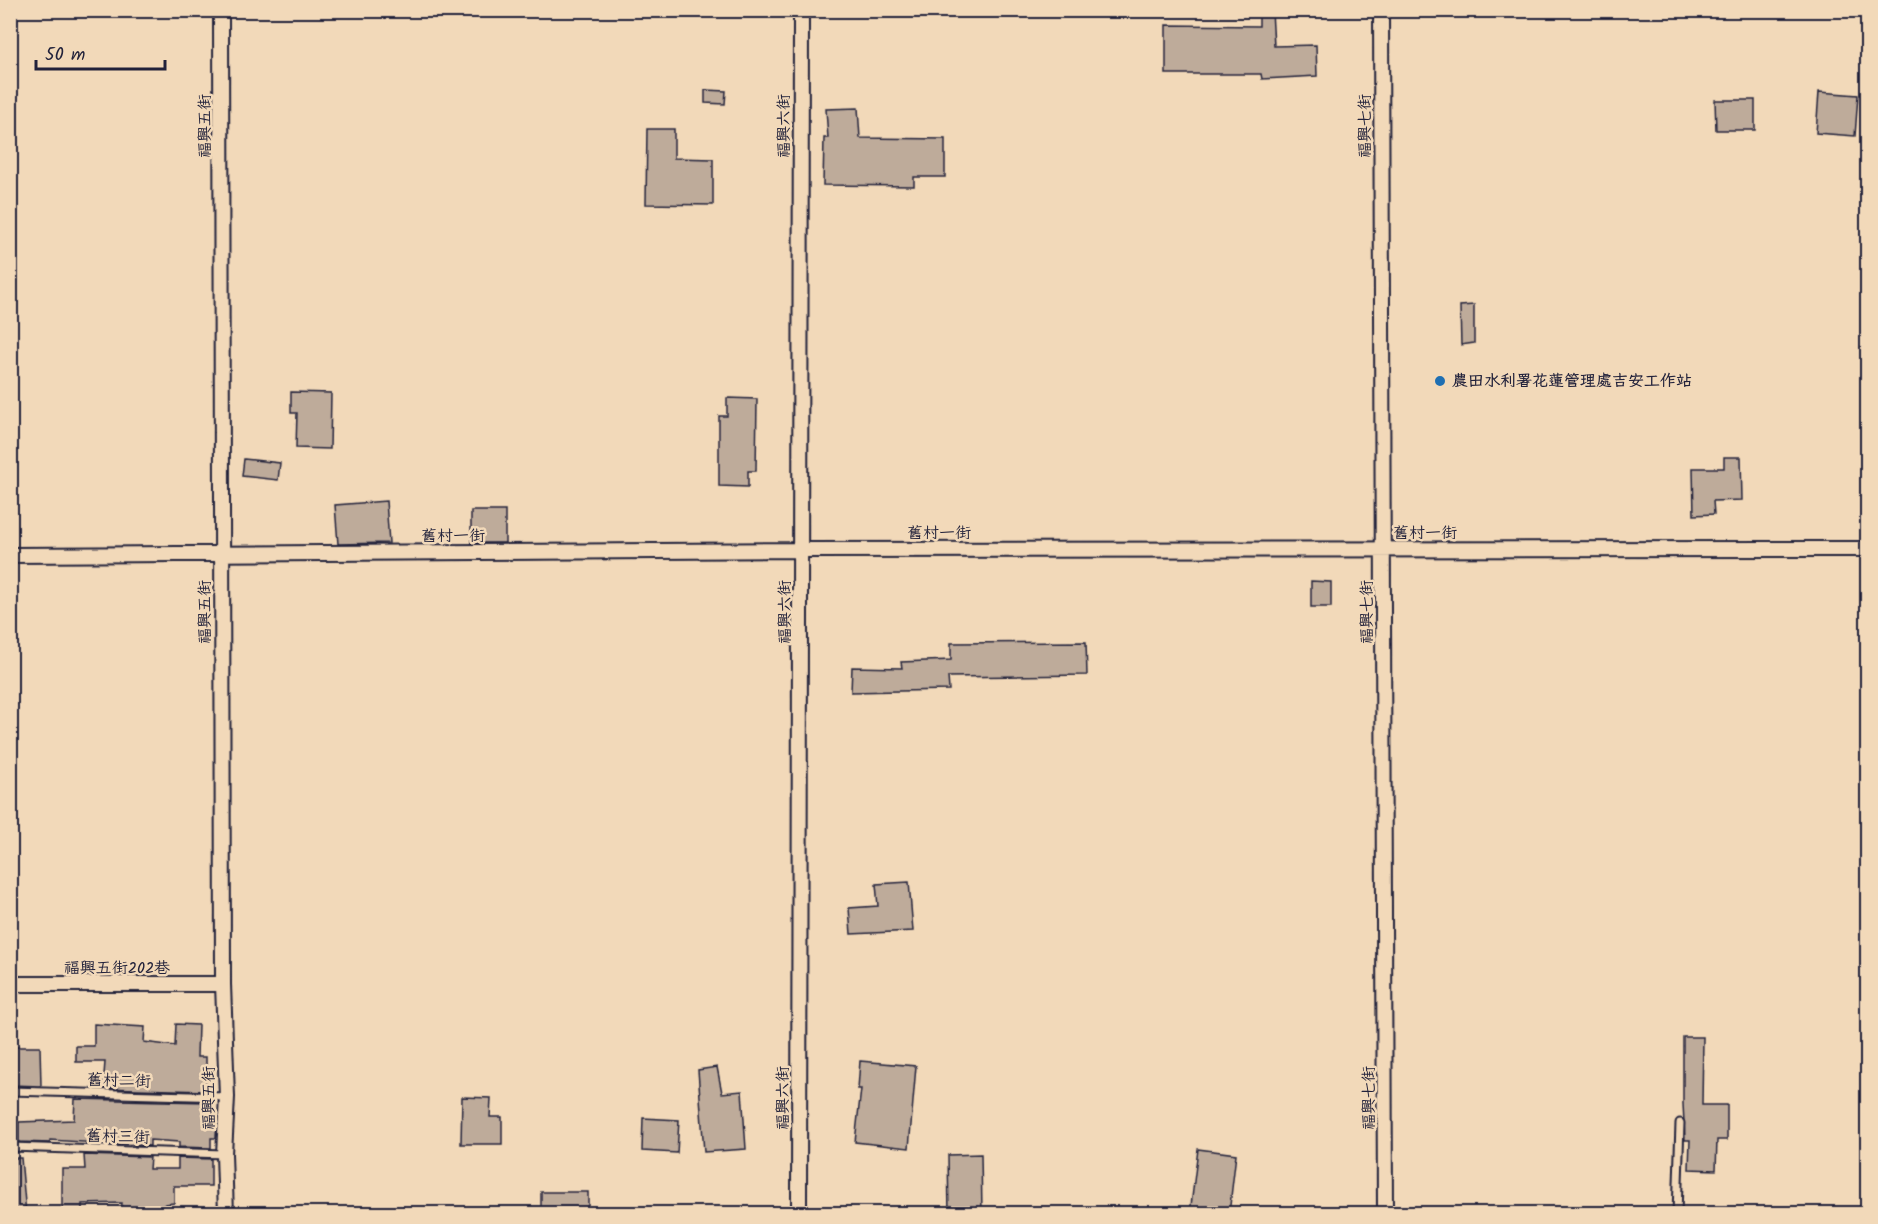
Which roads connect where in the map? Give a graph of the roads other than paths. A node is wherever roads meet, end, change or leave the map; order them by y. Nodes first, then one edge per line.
1 (221, 10) edge
2 (801, 10) edge
3 (1381, 10) edge
4 (1868, 549) edge
5 (801, 550) junction
6 (1383, 550) junction
7 (222, 554) junction
8 (10, 555) edge
9 (10, 984) edge
10 (223, 984) junction
11 (10, 1092) edge
12 (227, 1097) junction
13 (1680, 1123) dead end
14 (10, 1147) edge
15 (224, 1154) junction
16 (226, 1214) edge
17 (799, 1214) edge
18 (1385, 1214) edge
19 (1677, 1214) edge

1 - 7 street, 福興五街
2 - 5 street, 福興六街
3 - 6 street, 福興七街
4 - 6 street, 舊村一街
5 - 6 street, 舊村一街
5 - 7 street, 舊村一街
5 - 17 street, 福興六街
6 - 18 street, 福興七街
7 - 8 street, 舊村一街
7 - 10 street, 福興五街
9 - 10 street, 福興五街202巷
10 - 12 street, 福興五街
11 - 12 lane, 舊村二街
12 - 15 street, 福興五街
13 - 19 lane
14 - 15 lane, 舊村三街
15 - 16 street, 福興五街

